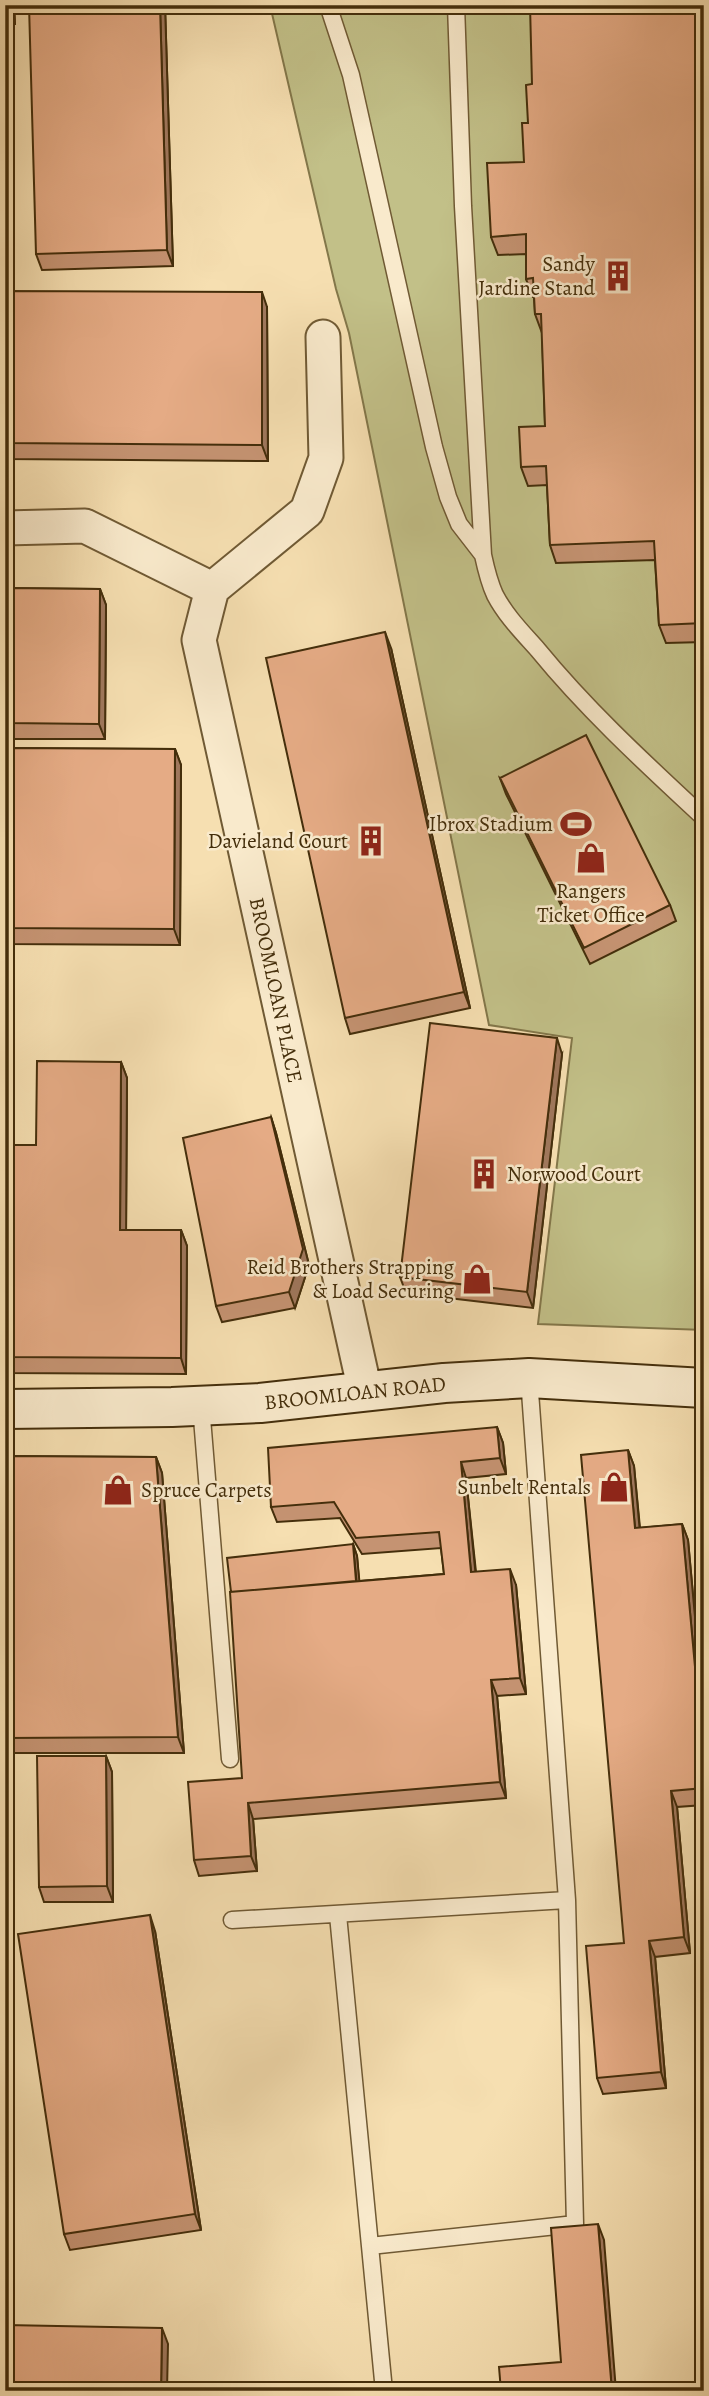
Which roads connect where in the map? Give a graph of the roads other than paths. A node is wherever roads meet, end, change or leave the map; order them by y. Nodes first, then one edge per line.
1 (328, 5) edge
2 (456, 5) edge
3 (323, 337) dead end
4 (5, 528) edge
5 (483, 555) junction
6 (212, 589) junction
7 (704, 818) edge
8 (529, 1378) junction
9 (704, 1388) edge
10 (365, 1391) junction
11 (201, 1406) junction
12 (5, 1409) edge
13 (230, 1759) dead end
14 (567, 1899) junction
15 (338, 1915) junction
16 (232, 1920) dead end
17 (370, 2246) junction
18 (384, 2391) edge

1 - 5 lane
2 - 5 lane
3 - 6 street
4 - 6 street
5 - 7 lane
6 - 10 street, BROOMLOAN PLACE
8 - 9 street, BROOMLOAN ROAD
8 - 10 street, BROOMLOAN ROAD
8 - 14 lane
10 - 11 street, BROOMLOAN ROAD
11 - 12 street, BROOMLOAN ROAD
11 - 13 lane
14 - 15 lane
14 - 17 lane
15 - 16 lane
15 - 17 lane
17 - 18 lane

